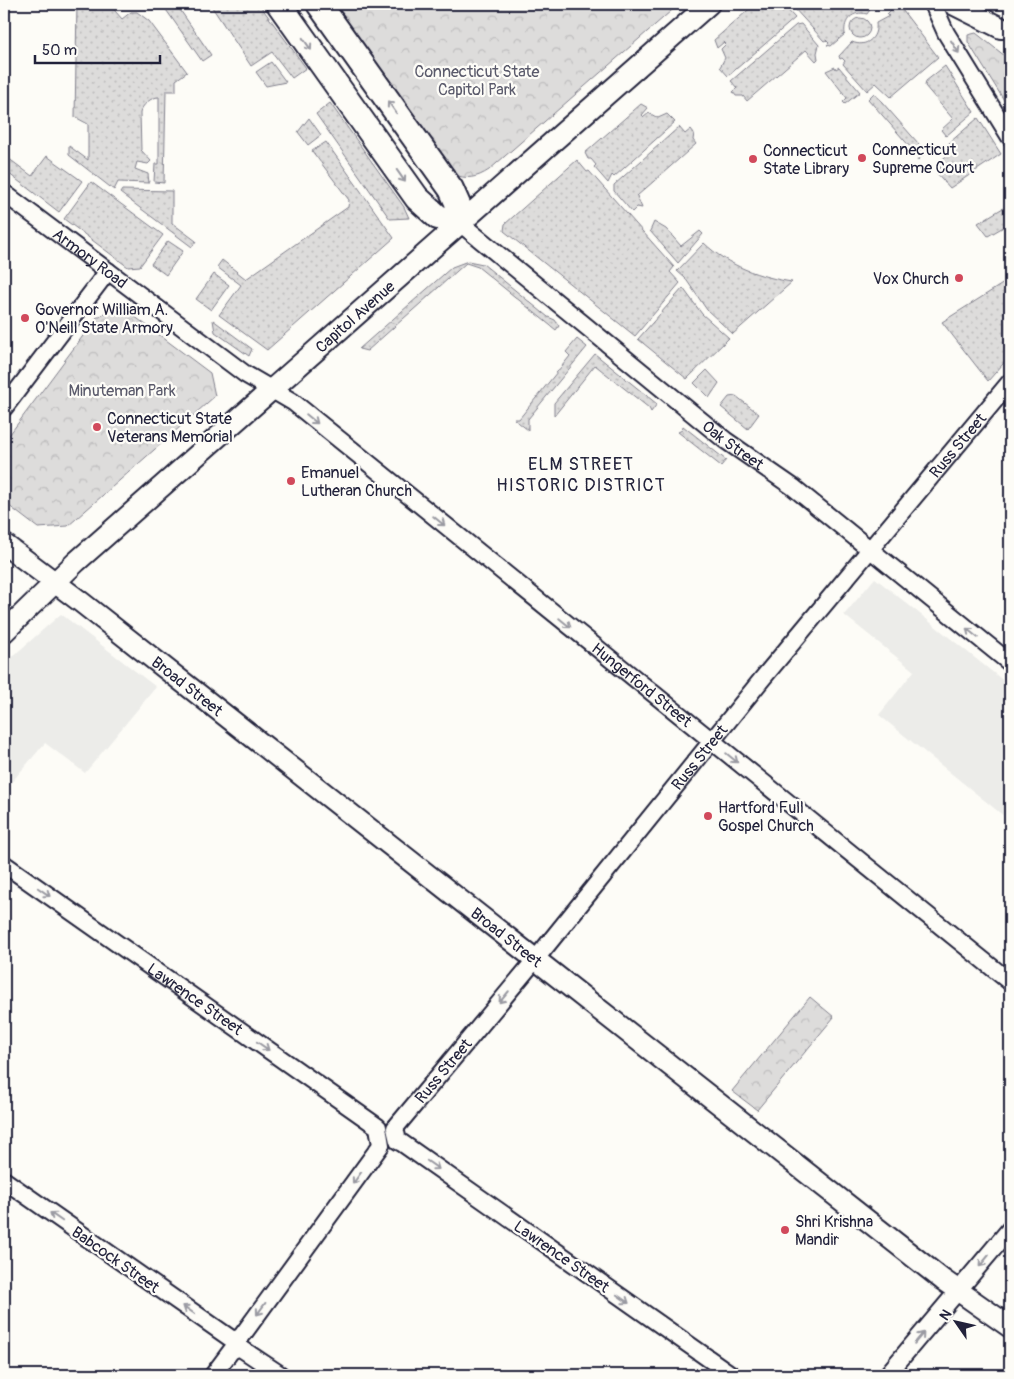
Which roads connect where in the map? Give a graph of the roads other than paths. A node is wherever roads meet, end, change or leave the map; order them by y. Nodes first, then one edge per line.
1 (279, 4) edge
2 (318, 4) edge
3 (710, 4) edge
4 (933, 4) edge
5 (953, 4) edge
6 (974, 4) edge
7 (1006, 33) edge
8 (1010, 137) edge
9 (4, 193) edge
10 (460, 223) junction
11 (108, 271) junction
12 (1010, 382) edge
13 (273, 390) junction
14 (4, 408) edge
15 (4, 544) edge
16 (869, 550) junction
17 (56, 583) junction
18 (4, 632) edge
19 (1010, 663) edge
20 (711, 741) junction
21 (4, 864) edge
22 (535, 960) junction
23 (1010, 982) edge
24 (396, 1134) joint
25 (4, 1180) edge
26 (1010, 1229) edge
27 (958, 1292) junction
28 (1010, 1328) edge
29 (230, 1345) junction
30 (213, 1375) edge
31 (281, 1375) edge
32 (732, 1375) edge
33 (887, 1375) edge

1 -> 10 highway
10 -> 2 highway
3 - 10 main road, Capitol Avenue
4 -> 8 street
5 - 7 main road
6 - 7 main road
9 - 11 street, Armory Road
10 - 13 main road, Capitol Avenue
10 - 16 street, Oak Street
11 - 13 street, Armory Road
11 - 14 street
12 - 16 street, Russ Street
13 - 17 main road, Capitol Avenue
13 -> 20 street, Hungerford Street
15 - 17 main road, Broad Street
19 -> 16 street, Oak Street
16 - 20 street, Russ Street
17 - 18 main road, Capitol Avenue
17 - 22 main road, Broad Street
20 - 22 street, Russ Street
20 -> 23 street, Hungerford Street
21 -> 29 street, Lawrence Street
22 -> 24 street, Russ Street
22 - 27 main road, Broad Street
24 -> 32 street, Lawrence Street
29 -> 25 street, Babcock Street
26 -> 27 street
27 - 28 main road, Broad Street
33 -> 27 street
29 - 30 street
29 - 31 street, Babcock Street

